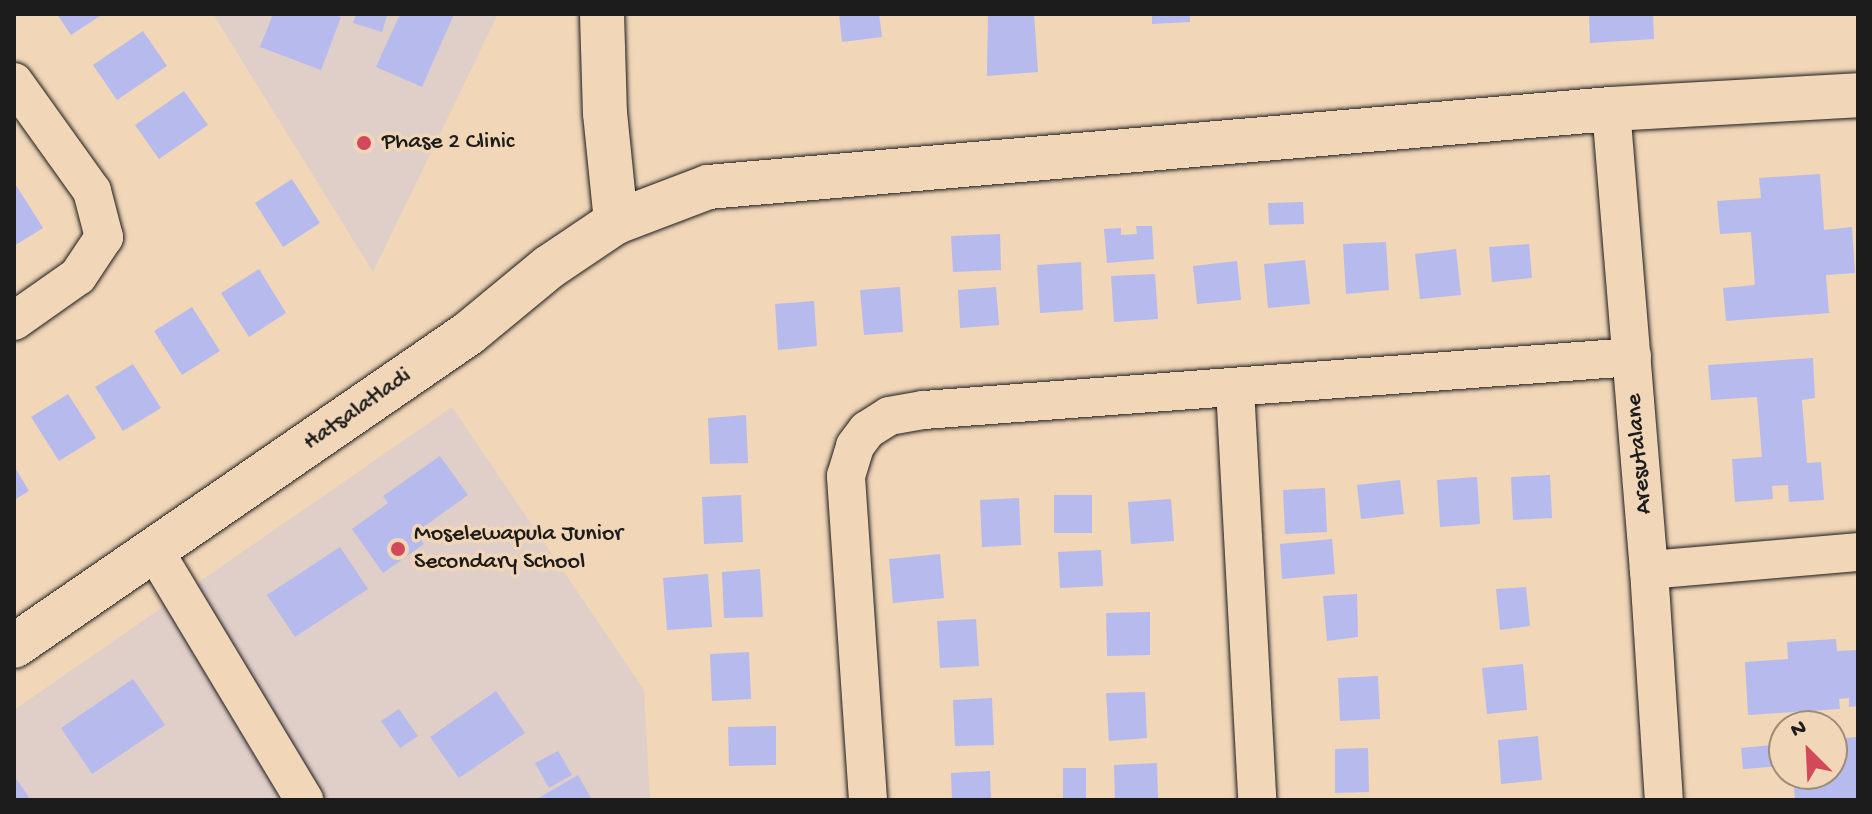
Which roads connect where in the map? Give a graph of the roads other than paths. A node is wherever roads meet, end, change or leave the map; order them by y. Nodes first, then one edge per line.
1 (602, 14) edge
2 (14, 82) edge
3 (1858, 95) edge
4 (1611, 109) junction
5 (616, 222) junction
6 (14, 321) edge
7 (1632, 357) junction
8 (1235, 388) junction
9 (154, 550) junction
10 (1858, 552) edge
11 (1649, 570) junction
12 (14, 646) edge
13 (304, 800) edge
14 (868, 800) edge
15 (1257, 800) edge
16 (1664, 800) edge

1 - 5 street
2 - 6 street
3 - 4 street, Hatsalatladi
4 - 5 street, Hatsalatladi
4 - 7 street, Aresutalane
5 - 9 street, Hatsalatladi
7 - 8 street
7 - 11 street, Aresutalane
8 - 14 street
8 - 15 street
9 - 12 street, Hatsalatladi
9 - 13 street
10 - 11 street
11 - 16 street, Aresutalane

